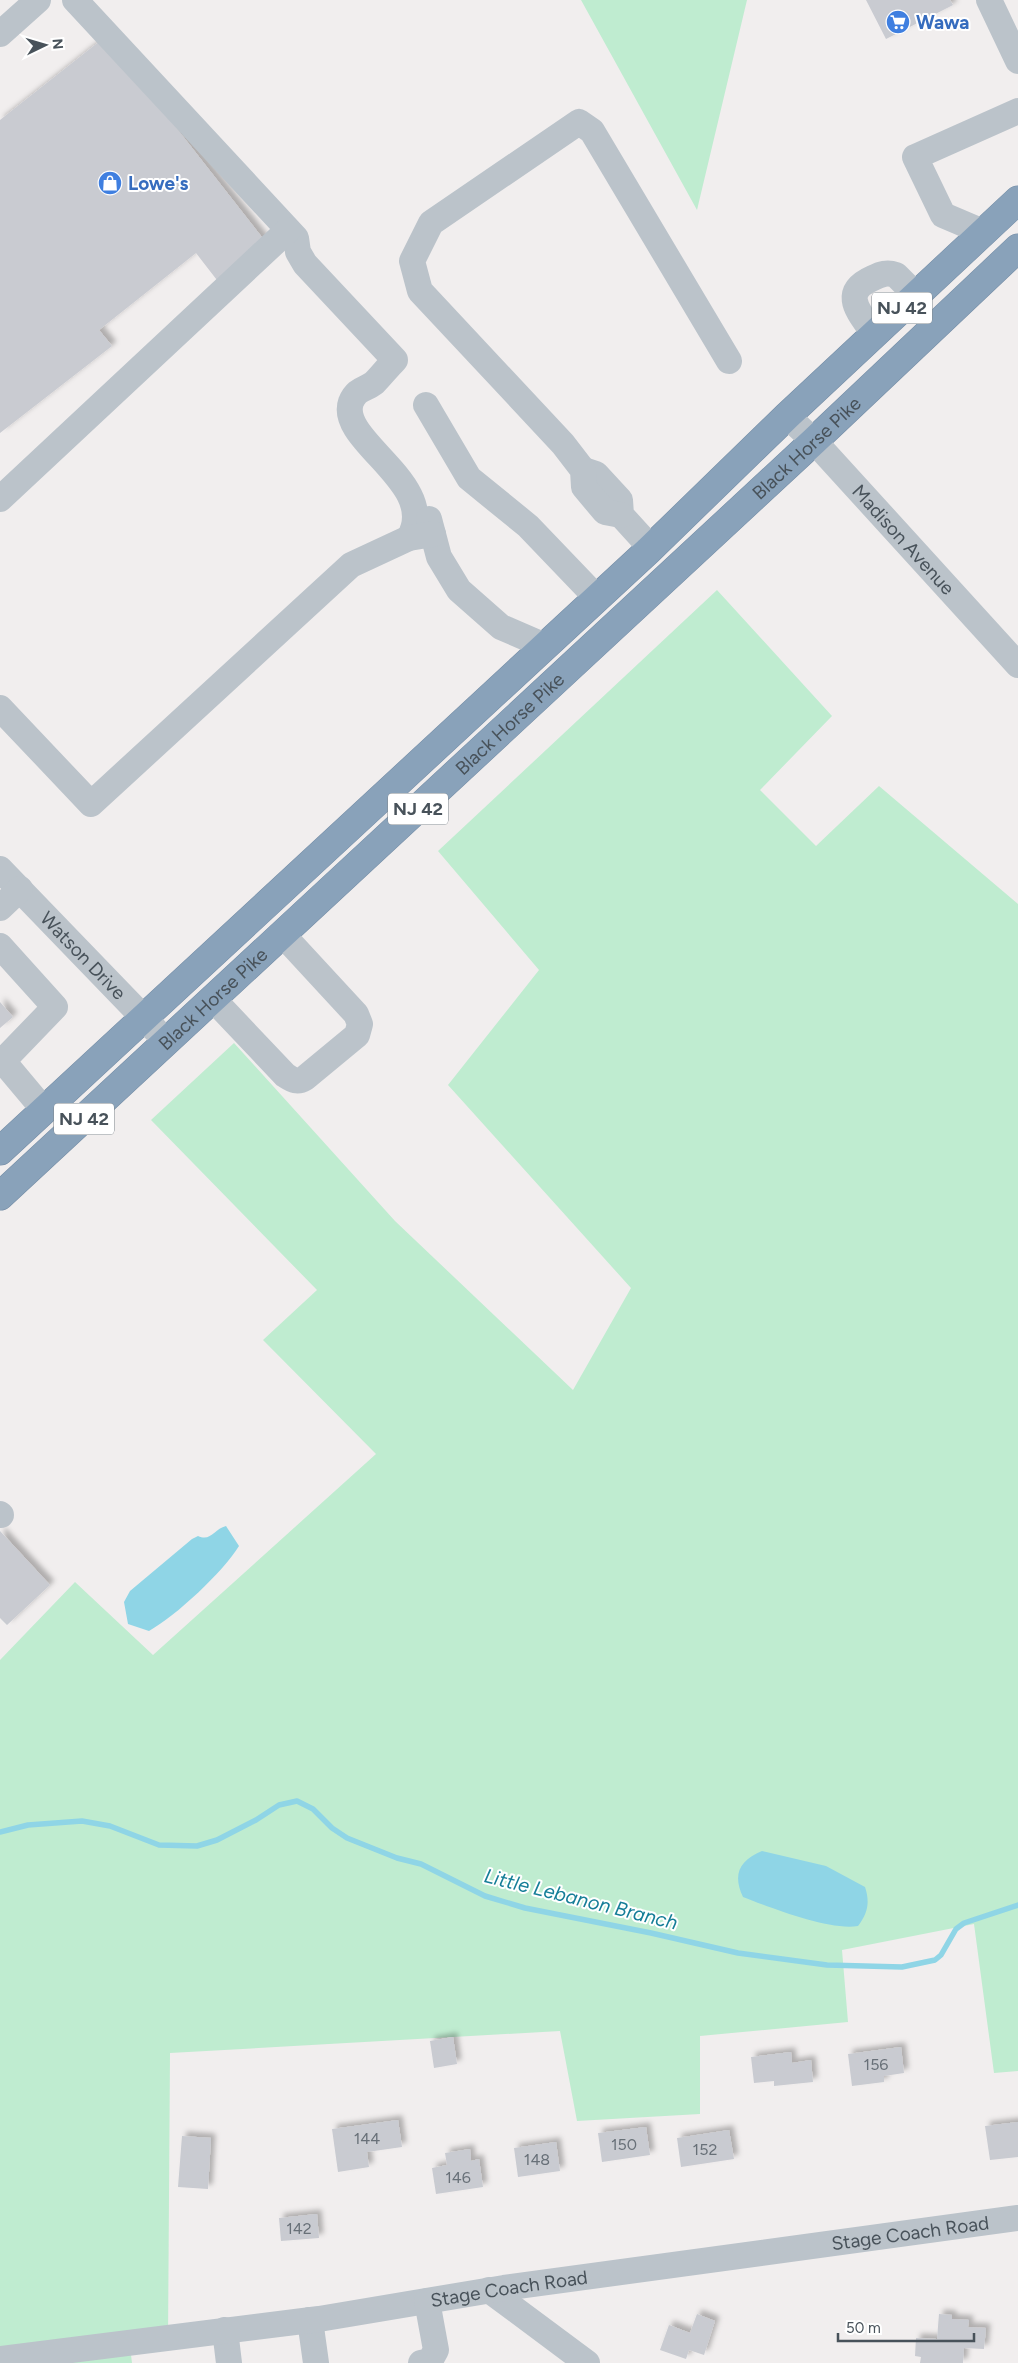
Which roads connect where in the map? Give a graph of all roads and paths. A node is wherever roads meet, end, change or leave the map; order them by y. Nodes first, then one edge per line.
1 (38, 0) edge
2 (75, 0) edge
3 (989, 0) edge
4 (0, 34) edge
5 (1018, 61) edge
6 (1018, 111) edge
7 (1018, 200) edge
8 (288, 230) junction
9 (983, 232) junction
10 (1018, 248) edge
11 (916, 295) junction
12 (874, 334) junction
13 (729, 361) dead end
14 (426, 405) dead end
15 (787, 416) junction
16 (814, 442) junction
17 (0, 499) edge
18 (421, 536) junction
19 (649, 550) junction
20 (669, 576) junction
21 (597, 598) junction
22 (544, 646) junction
23 (1018, 665) edge
24 (0, 708) edge
25 (0, 869) edge
26 (20, 889) junction
27 (0, 908) edge
28 (283, 935) junction
29 (0, 946) edge
30 (213, 999) junction
31 (144, 1017) junction
32 (167, 1042) junction
33 (44, 1110) junction
34 (0, 1151) edge
35 (0, 1196) edge
36 (1018, 2218) edge
37 (489, 2290) junction
38 (426, 2301) junction
39 (310, 2320) junction
40 (225, 2330) junction
41 (0, 2359) edge
42 (229, 2363) edge
43 (316, 2363) edge
44 (421, 2363) edge
45 (587, 2363) edge

1 - 4 street
2 - 8 street
3 - 5 street
6 - 9 street
7 - 9 highway, Black Horse Pike / NJ 42
8 - 17 street
8 - 18 street
9 - 11 highway, Black Horse Pike / NJ 42
10 - 16 highway, Black Horse Pike / NJ 42
11 - 12 highway, Black Horse Pike / NJ 42
11 - 12 street
12 - 15 highway, Black Horse Pike / NJ 42
13 - 19 street
14 - 21 street
15 - 16 street, Madison Avenue
15 - 19 highway, Black Horse Pike / NJ 42
16 - 20 highway, Black Horse Pike / NJ 42
16 - 23 street, Madison Avenue
18 - 22 street
18 - 24 street
19 - 20 street
19 - 21 highway, Black Horse Pike / NJ 42
20 - 28 highway, Black Horse Pike / NJ 42
21 - 22 highway, Black Horse Pike / NJ 42
22 - 31 highway, Black Horse Pike / NJ 42
25 - 26 street, Watson Drive
26 - 27 street
26 - 31 street, Watson Drive
28 - 30 highway, Black Horse Pike / NJ 42
28 - 30 street
29 - 33 street
30 - 32 highway, Black Horse Pike / NJ 42
31 - 32 street, Watson Drive
31 - 33 highway, Black Horse Pike / NJ 42
32 - 35 highway, Black Horse Pike / NJ 42
33 - 34 highway, Black Horse Pike / NJ 42
36 - 37 street, Stage Coach Road
37 - 38 street, Stage Coach Road
37 - 45 street
38 - 39 street, Stage Coach Road
38 - 44 street
39 - 40 street, Stage Coach Road
39 - 43 street
40 - 41 street, Stage Coach Road
40 - 42 street

